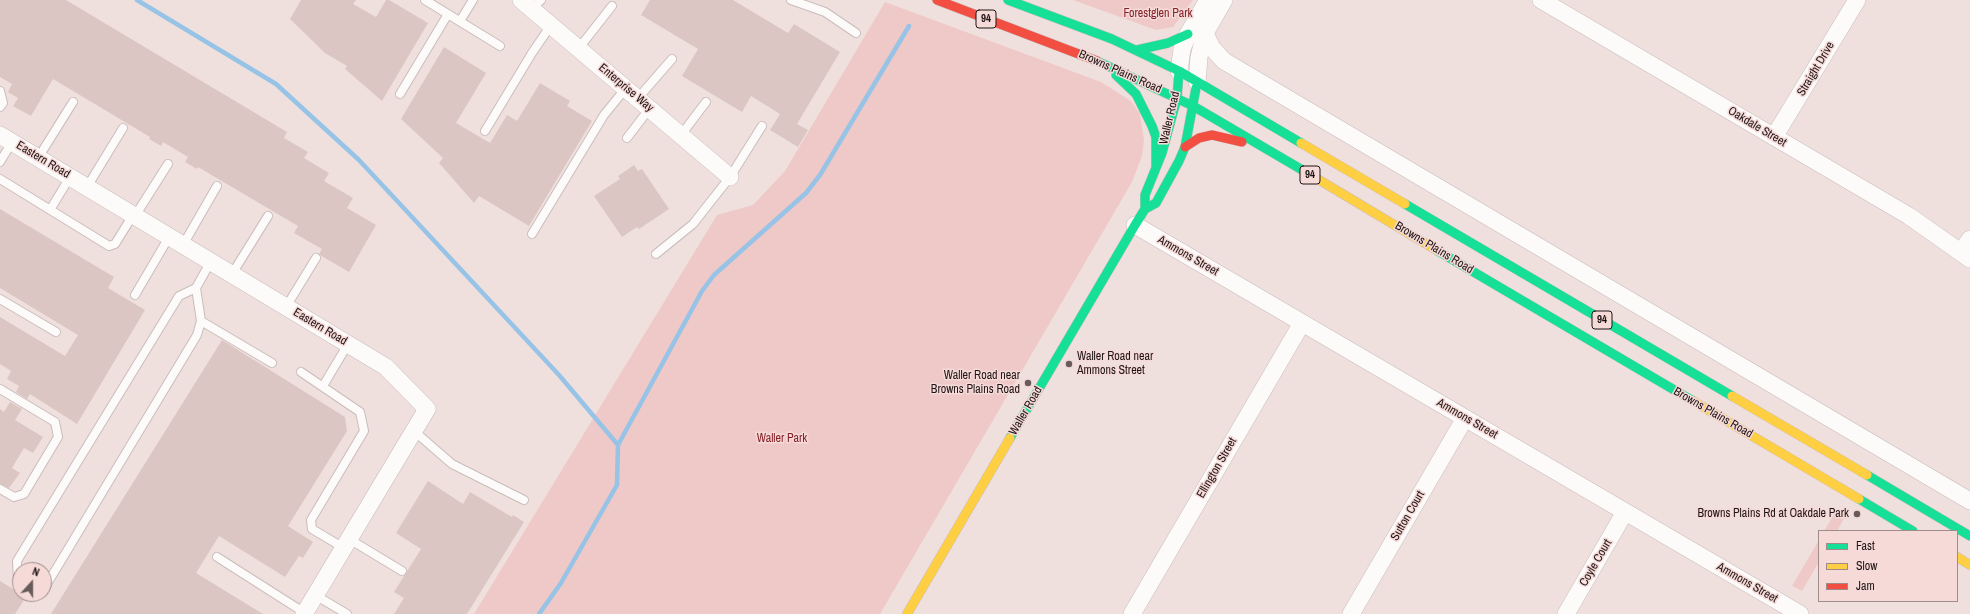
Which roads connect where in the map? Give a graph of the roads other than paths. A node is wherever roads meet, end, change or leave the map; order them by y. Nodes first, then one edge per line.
1 (425, 0) edge
2 (442, 0) edge
3 (473, 0) edge
4 (791, 0) edge
5 (937, 0) edge
6 (1008, 0) edge
7 (1208, 0) edge
8 (1224, 0) edge
9 (1541, 0) edge
10 (1857, 0) edge
11 (532, 3) edge
12 (612, 6) dead end
13 (438, 8) junction
14 (448, 14) junction
15 (460, 21) junction
16 (551, 25) junction
17 (856, 33) dead end
18 (1205, 33) junction
19 (1188, 34) junction
20 (500, 46) dead end
21 (579, 48) junction
22 (1137, 50) junction
23 (672, 59) dead end
24 (1105, 64) junction
25 (1179, 71) junction
26 (1198, 82) junction
27 (0, 91) edge
28 (400, 94) dead end
29 (638, 98) junction
30 (1177, 98) junction
31 (73, 102) dead end
32 (706, 102) dead end
33 (1193, 106) junction
34 (0, 107) edge
35 (762, 126) dead end
36 (124, 128) dead end
37 (485, 131) dead end
38 (681, 135) junction
39 (6, 138) edge
40 (626, 138) dead end
41 (1774, 138) junction
42 (1185, 148) junction
43 (1266, 149) junction
44 (38, 158) junction
45 (0, 162) edge
46 (168, 164) dead end
47 (1156, 166) junction
48 (730, 176) junction
49 (70, 177) junction
50 (0, 179) edge
51 (217, 186) dead end
52 (87, 187) junction
53 (1145, 208) junction
54 (50, 210) junction
55 (134, 216) junction
56 (268, 216) dead end
57 (1135, 225) junction
58 (532, 234) dead end
59 (176, 241) junction
60 (1967, 250) edge
61 (656, 254) dead end
62 (316, 258) dead end
63 (211, 261) junction
64 (232, 274) junction
65 (196, 288) junction
66 (135, 295) dead end
67 (0, 299) edge
68 (286, 307) junction
69 (201, 321) junction
70 (1302, 323) junction
71 (56, 332) dead end
72 (348, 344) junction
73 (272, 363) dead end
74 (301, 372) dead end
75 (323, 386) junction
76 (0, 389) edge
77 (1465, 418) junction
78 (414, 431) junction
79 (0, 488) edge
80 (524, 500) dead end
81 (1970, 501) edge
82 (1625, 512) junction
83 (1911, 530) edge
84 (1970, 536) edge
85 (346, 544) junction
86 (217, 557) dead end
87 (1958, 558) edge
88 (17, 562) edge
89 (1970, 565) edge
90 (402, 571) dead end
91 (52, 576) edge
92 (315, 596) junction
93 (1791, 612) edge
94 (305, 613) edge
95 (347, 614) edge
96 (907, 614) edge
97 (1132, 614) edge
98 (1351, 614) edge
99 (1566, 614) edge

1 - 13 lane
2 - 13 lane
3 - 15 lane
4 - 17 lane
5 - 24 main road, Browns Plains Road / 94
6 - 22 main road, Browns Plains Road / 94
7 - 19 street
8 - 18 street
9 - 41 street, Oakdale Street
10 - 41 street, Straight Drive
11 - 16 street, Enterprise Way
12 - 21 lane
13 - 14 lane
14 - 15 lane
14 - 28 lane
15 - 20 lane
16 - 21 street, Enterprise Way
16 - 37 lane
18 - 26 street
18 - 81 street
19 - 22 main road
19 - 25 street
21 - 29 street, Enterprise Way
22 - 25 main road, Browns Plains Road / 94
23 - 29 lane
24 - 30 main road, Browns Plains Road / 94
24 - 47 main road
25 - 26 main road, Browns Plains Road / 94
25 - 30 main road, Waller Road
26 - 33 main road, Waller Road
26 - 84 main road, Browns Plains Road / 94
27 - 34 lane
29 - 38 street, Enterprise Way
29 - 40 lane
29 - 58 lane
30 - 33 main road, Browns Plains Road / 94
30 - 47 main road, Waller Road
31 - 44 lane
32 - 38 lane
33 - 42 main road, Waller Road
33 - 43 main road, Browns Plains Road / 94
35 - 48 lane
36 - 52 lane
38 - 48 street, Enterprise Way
39 - 44 street, Eastern Road
39 - 45 lane
41 - 60 street, Oakdale Street
42 - 43 main road
42 - 53 main road, Waller Road
43 - 83 main road, Browns Plains Road / 94
44 - 49 street, Eastern Road
46 - 55 lane
47 - 53 main road, Waller Road
48 - 61 lane
49 - 52 street, Eastern Road
49 - 54 lane
50 - 54 lane
51 - 59 lane
52 - 55 street, Eastern Road
53 - 57 main road, Waller Road
54 - 55 lane
55 - 59 street, Eastern Road
56 - 64 lane
57 - 70 street, Ammons Street
57 - 96 main road, Waller Road
59 - 63 street, Eastern Road
59 - 66 lane
62 - 68 lane
63 - 64 street, Eastern Road
63 - 65 lane
64 - 68 street, Eastern Road
65 - 69 lane
65 - 88 lane
67 - 71 lane
68 - 72 street, Eastern Road
69 - 73 lane
69 - 91 lane
70 - 77 street, Ammons Street
70 - 97 street, Ellington Street
72 - 75 lane
72 - 78 street, Eastern Road
74 - 75 lane
75 - 85 lane
76 - 79 lane
77 - 82 street, Ammons Street
77 - 98 street, Sutton Court
78 - 80 lane
78 - 85 street, Eastern Road
82 - 93 street, Ammons Street
82 - 99 street, Coyle Court
85 - 90 lane
85 - 92 street, Eastern Road
86 - 94 lane
87 - 89 main road
92 - 94 street, Eastern Road
92 - 95 lane

